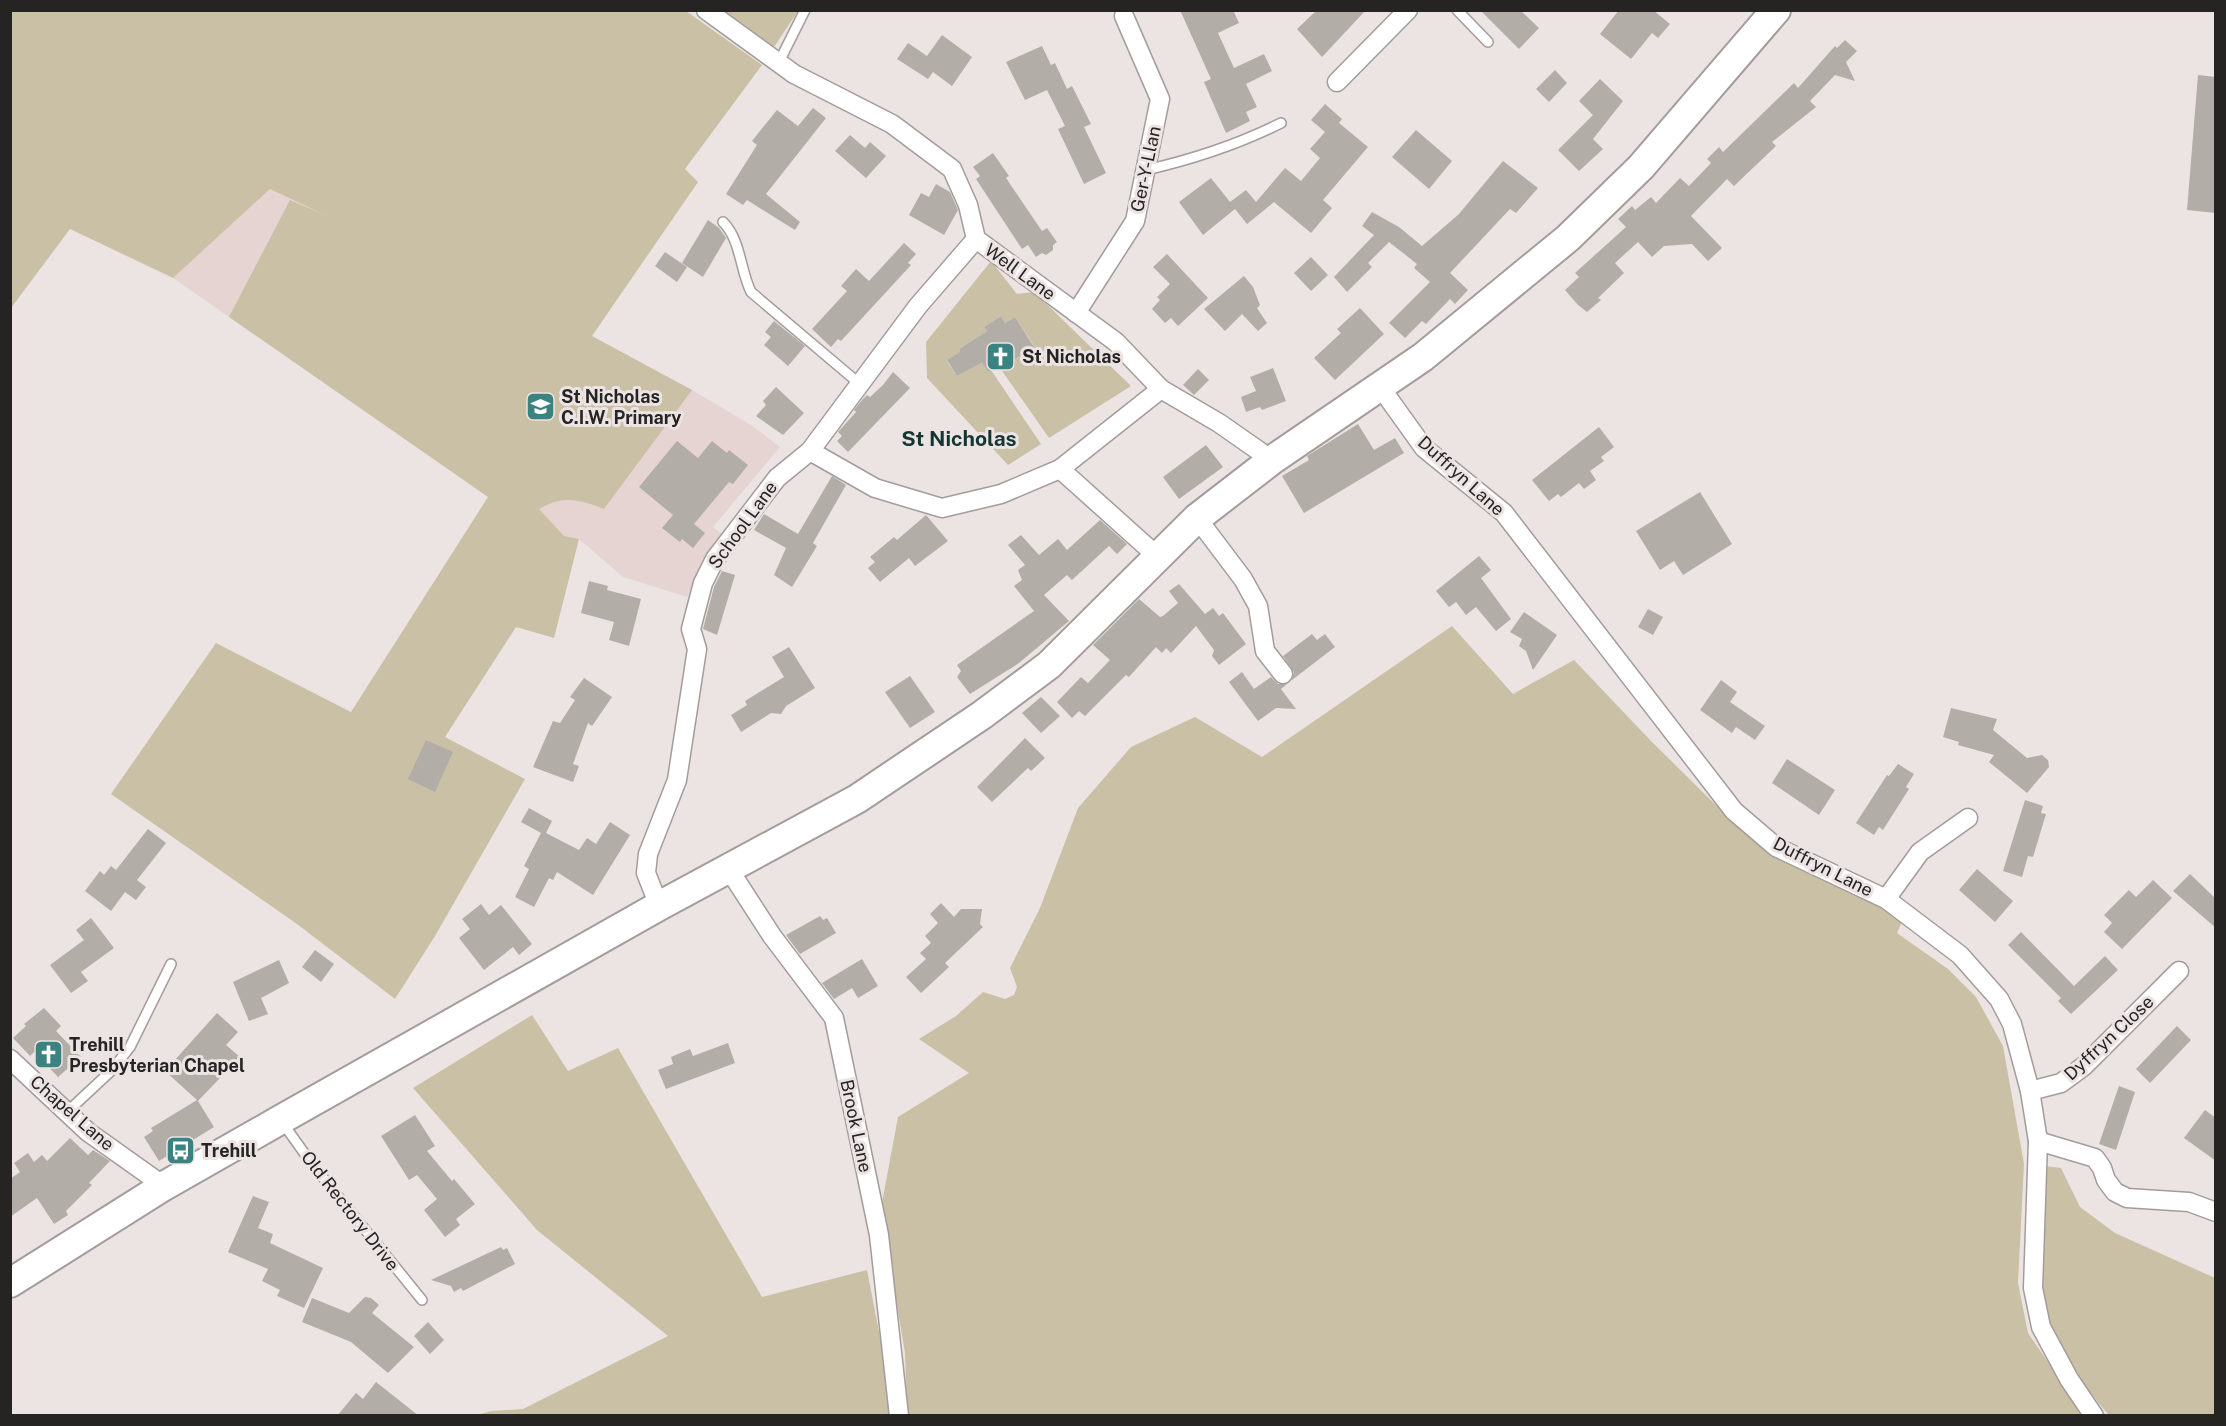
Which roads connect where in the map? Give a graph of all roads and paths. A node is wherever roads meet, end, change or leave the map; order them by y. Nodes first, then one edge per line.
1 (706, 10) edge
2 (805, 10) edge
3 (1408, 10) edge
4 (1457, 10) edge
5 (1776, 10) edge
6 (1124, 15) dead end
7 (1488, 42) dead end
8 (779, 62) junction
9 (1336, 82) dead end
10 (1281, 123) dead end
11 (1146, 170) junction
12 (723, 222) dead end
13 (976, 239) junction
14 (1076, 313) junction
15 (861, 385) junction
16 (1381, 388) junction
17 (1161, 389) junction
18 (810, 451) junction
19 (1272, 460) junction
20 (1060, 469) junction
21 (1197, 518) junction
22 (1157, 556) junction
23 (1283, 674) dead end
24 (1968, 818) dead end
25 (728, 868) junction
26 (1886, 898) junction
27 (659, 906) junction
28 (171, 964) dead end
29 (2179, 971) dead end
30 (11, 1060) edge
31 (2030, 1091) junction
32 (67, 1112) junction
33 (280, 1120) junction
34 (2038, 1141) junction
35 (164, 1186) junction
36 (2216, 1212) edge
37 (10, 1283) edge
38 (422, 1300) dead end
39 (899, 1416) edge
40 (2094, 1416) edge

1 - 8 street, Well Lane
2 - 8 lane
3 - 9 street
4 - 7 lane
5 - 16 main road
6 - 11 street, Ger-Y-Llan
8 - 13 street, Well Lane
10 - 11 lane
11 - 14 street, Ger-Y-Llan
12 - 15 lane
13 - 14 street, Well Lane
13 - 15 street, School Lane
14 - 17 street, Well Lane
15 - 18 street, School Lane
16 - 19 main road
16 - 26 street, Duffryn Lane
17 - 19 street, Well Lane
17 - 20 street
18 - 20 street
18 - 27 street, School Lane
19 - 21 main road
20 - 22 street
21 - 22 main road
21 - 23 street
22 - 25 main road
24 - 26 street
25 - 27 main road
25 - 39 street, Brook Lane
26 - 31 street, Duffryn Lane
27 - 33 main road
28 - 32 lane
29 - 31 street, Dyffryn Close
30 - 32 street, Chapel Lane
31 - 34 street, Duffryn Lane
32 - 35 street, Chapel Lane
33 - 35 main road
33 - 38 lane, Old Rectory Drive
34 - 36 street
34 - 40 street, Duffryn Lane
35 - 37 main road

